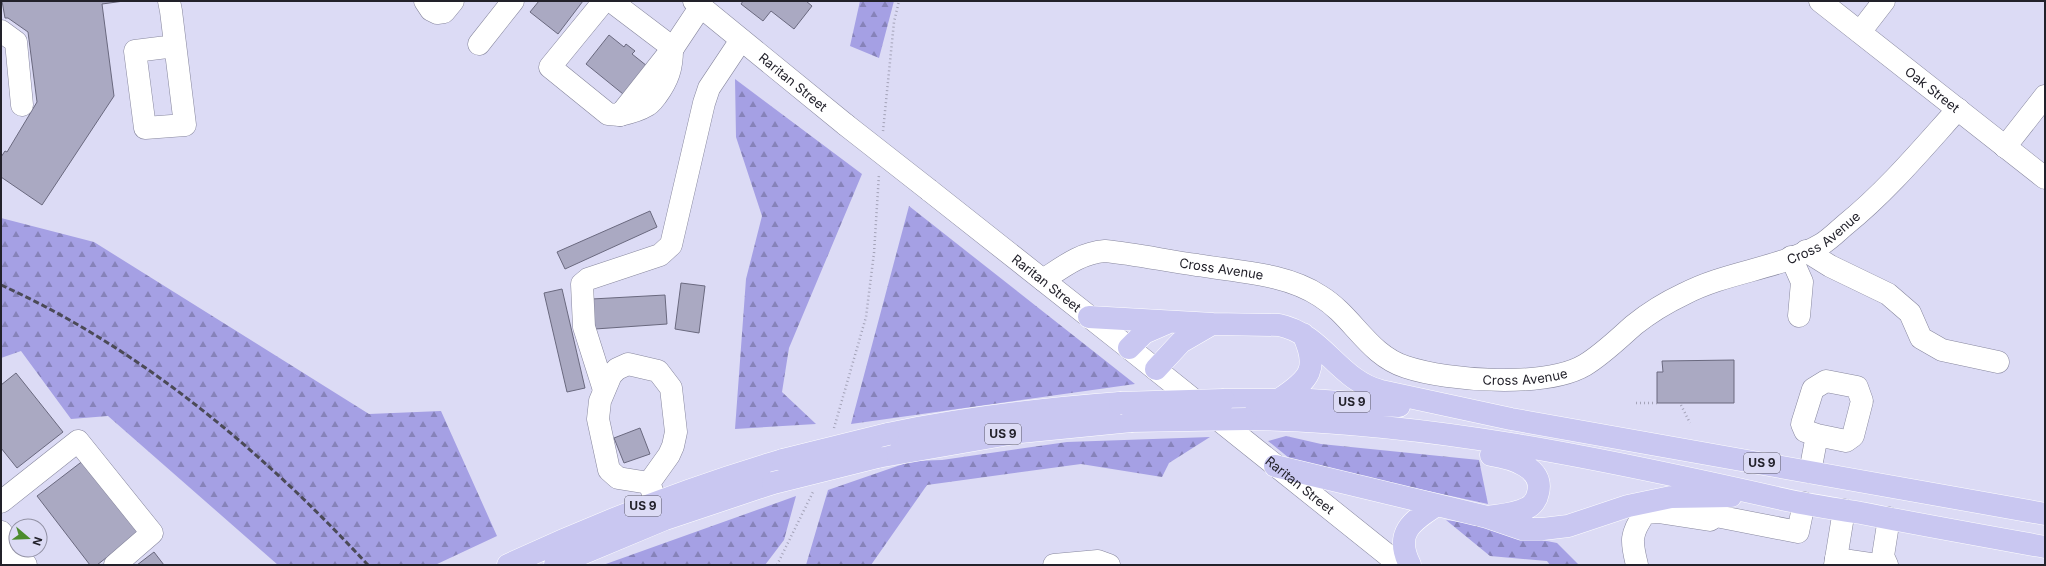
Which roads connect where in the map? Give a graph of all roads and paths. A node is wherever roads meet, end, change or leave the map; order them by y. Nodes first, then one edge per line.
1 (169, 1) edge
2 (425, 1) edge
3 (453, 1) edge
4 (513, 1) edge
5 (604, 1) edge
6 (611, 1) edge
7 (899, 1) edge
8 (1820, 1) edge
9 (1884, 1) edge
10 (697, 3) edge
11 (1, 31) edge
12 (1860, 32) junction
13 (741, 40) junction
14 (479, 44) dead end
15 (175, 46) dead end
16 (672, 48) junction
17 (2045, 96) edge
18 (22, 105) dead end
19 (1958, 110) junction
20 (882, 135) dead end
21 (2006, 147) junction
22 (879, 174) dead end
23 (2045, 178) edge
24 (1798, 254) junction
25 (1043, 280) junction
26 (1799, 316) dead end
27 (1089, 317) junction
28 (1172, 322) junction
29 (1213, 324) junction
30 (1303, 334) junction
31 (1129, 348) junction
32 (1998, 362) dead end
33 (1156, 369) junction
34 (604, 390) junction
35 (1280, 399) junction
36 (1636, 403) dead end
37 (1657, 403) dead end
38 (1681, 405) dead end
39 (1480, 413) junction
40 (1690, 423) dead end
41 (833, 431) dead end
42 (1416, 431) junction
43 (1817, 435) dead end
44 (1275, 466) junction
45 (1810, 472) junction
46 (814, 490) dead end
47 (653, 492) junction
48 (1774, 498) junction
49 (1, 502) edge
50 (1804, 503) junction
51 (1437, 505) junction
52 (1657, 506) junction
53 (1712, 506) junction
54 (1844, 510) junction
55 (2045, 514) edge
56 (1487, 517) junction
57 (1889, 518) junction
58 (1, 532) edge
59 (2045, 547) edge
60 (16, 561) edge
61 (1836, 562) edge
62 (115, 565) edge
63 (508, 565) edge
64 (555, 565) edge
65 (777, 565) edge
66 (1054, 565) edge
67 (1109, 565) edge
68 (1400, 565) edge
69 (1410, 565) edge
70 (1638, 565) edge
71 (1877, 565) edge
72 (1887, 565) edge

1 - 15 street
2 - 3 street
4 - 14 street
5 - 16 street
6 - 16 street
7 - 20 path
8 - 12 street, Oak Street
9 - 12 street
10 - 13 street, Raritan Street
10 - 16 street
11 - 18 street
12 - 19 street, Oak Street
13 - 25 street, Raritan Street, bridge
13 - 34 street
17 - 21 street
19 - 21 street, Oak Street
19 - 24 street, Cross Avenue
21 - 23 street, Oak Street
22 - 41 path
24 - 25 street, Cross Avenue
24 - 26 street
24 - 32 street
25 - 27 street, Raritan Street
27 - 28 highway
27 - 31 street, Raritan Street
28 - 29 highway
28 - 31 highway
29 - 30 highway
29 - 33 highway
30 - 35 highway
30 - 39 highway
31 - 33 street, Raritan Street
33 - 44 street, Raritan Street
34 - 47 street
34 - 47 street
35 - 39 highway, US 9
35 - 47 highway, US 9, bridge
36 - 37 path
38 - 40 path
39 - 45 highway, US 9
42 - 48 highway, US 9
42 - 56 highway
42 - 64 highway, US 9, bridge
43 - 45 street
44 - 51 highway
44 - 68 street, Raritan Street
45 - 55 highway, US 9
46 - 65 path
47 - 63 highway, US 9
48 - 50 highway, US 9
48 - 53 highway
49 - 62 street
50 - 53 street
50 - 54 highway, US 9
51 - 56 highway
51 - 69 highway
52 - 53 highway
52 - 56 highway
52 - 70 street
54 - 57 highway, US 9
54 - 61 street
57 - 59 highway, US 9
57 - 72 street
58 - 60 street
61 - 71 street
66 - 67 street

